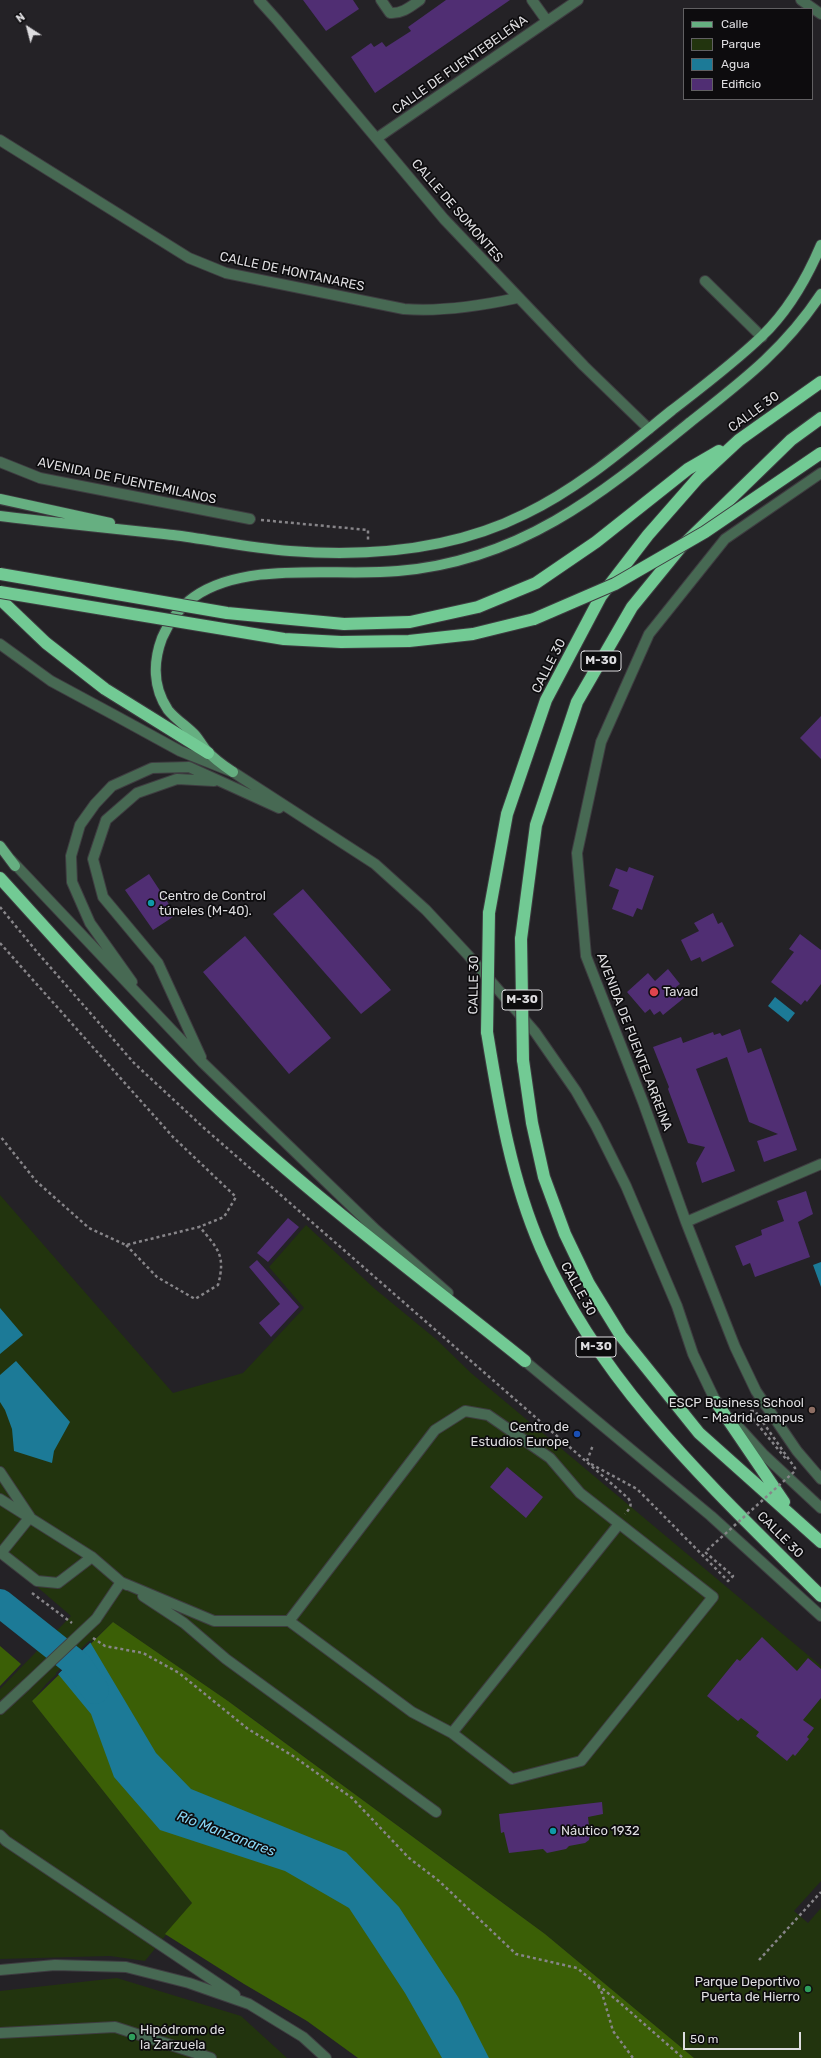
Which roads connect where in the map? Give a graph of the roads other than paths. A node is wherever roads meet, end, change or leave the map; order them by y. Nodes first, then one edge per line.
1 (258, 0) edge
2 (381, 0) edge
3 (420, 0) edge
4 (532, 0) edge
5 (578, 0) edge
6 (801, 0) edge
7 (812, 8) edge
8 (547, 21) junction
9 (377, 138) junction
10 (0, 140) edge
11 (821, 245) edge
12 (705, 281) dead end
13 (821, 294) edge
14 (517, 298) junction
15 (762, 337) junction
16 (821, 382) edge
17 (821, 418) edge
18 (648, 429) junction
19 (739, 440) junction
20 (821, 453) edge
21 (0, 462) edge
22 (821, 473) edge
23 (0, 499) edge
24 (0, 516) edge
25 (250, 519) road end
26 (175, 536) junction
27 (0, 574) edge
28 (0, 592) edge
29 (0, 599) edge
30 (0, 644) edge
31 (208, 753) junction
32 (233, 772) junction
33 (220, 781) junction
34 (301, 817) junction
35 (0, 847) edge
36 (15, 866) joint
37 (0, 878) edge
38 (152, 1010) junction
39 (203, 1063) junction
40 (821, 1164) edge
41 (686, 1222) junction
42 (525, 1360) junction
43 (716, 1402) junction
44 (0, 1472) edge
45 (785, 1475) junction
46 (821, 1479) edge
47 (0, 1499) edge
48 (821, 1499) edge
49 (821, 1508) edge
50 (30, 1516) junction
51 (794, 1517) junction
52 (619, 1524) junction
53 (821, 1542) edge
54 (0, 1552) edge
55 (92, 1557) junction
56 (121, 1582) junction
57 (821, 1596) edge
58 (821, 1615) edge
59 (289, 1620) junction
60 (0, 1709) edge
61 (452, 1733) junction
62 (436, 1812) dead end
63 (0, 1835) edge
64 (0, 1970) edge
65 (249, 2004) junction
66 (0, 2033) edge
67 (211, 2058) edge
68 (326, 2058) edge

1 - 9 street, CALLE DE SOMONTES
2 - 3 street
4 - 8 street
5 - 8 street, CALLE DE FUENTEBELEÑA
6 - 7 street
8 - 9 street, CALLE DE FUENTEBELEÑA
9 - 14 street, CALLE DE SOMONTES
10 - 14 street, CALLE DE HONTANARES
11 - 15 main road
12 - 15 street
13 - 31 main road
14 - 18 street, CALLE DE SOMONTES
15 - 18 main road
16 - 19 highway, CALLE 30 / M-30
17 - 51 highway, CALLE 30 / M-30, bridge
18 - 26 main road
19 - 27 highway, bridge
19 - 57 highway, CALLE 30 / M-30, bridge
20 - 28 highway, bridge
21 - 25 street, AVENIDA DE FUENTEMILANOS
22 - 41 street, AVENIDA DE FUENTELARREINA
23 - 26 main road
24 - 26 main road
29 - 31 highway
30 - 32 street
31 - 32 main road
32 - 34 street
33 - 34 street
33 - 38 street
33 - 39 street
34 - 43 street
35 - 36 main road
36 - 38 street
37 - 42 highway
38 - 39 street
39 - 42 street
40 - 41 street
41 - 46 street, AVENIDA DE FUENTELARREINA
42 - 58 street
43 - 45 street
43 - 51 highway
44 - 50 street
45 - 48 street
45 - 49 street
47 - 50 street
50 - 54 street
50 - 55 street
51 - 53 highway, CALLE 30 / M-30
52 - 59 street
52 - 61 street
52 - 61 street
54 - 55 street
55 - 56 street
56 - 59 street
56 - 60 street, bridge
56 - 62 street
59 - 61 street
63 - 65 street
64 - 65 street
65 - 68 street
66 - 67 street

